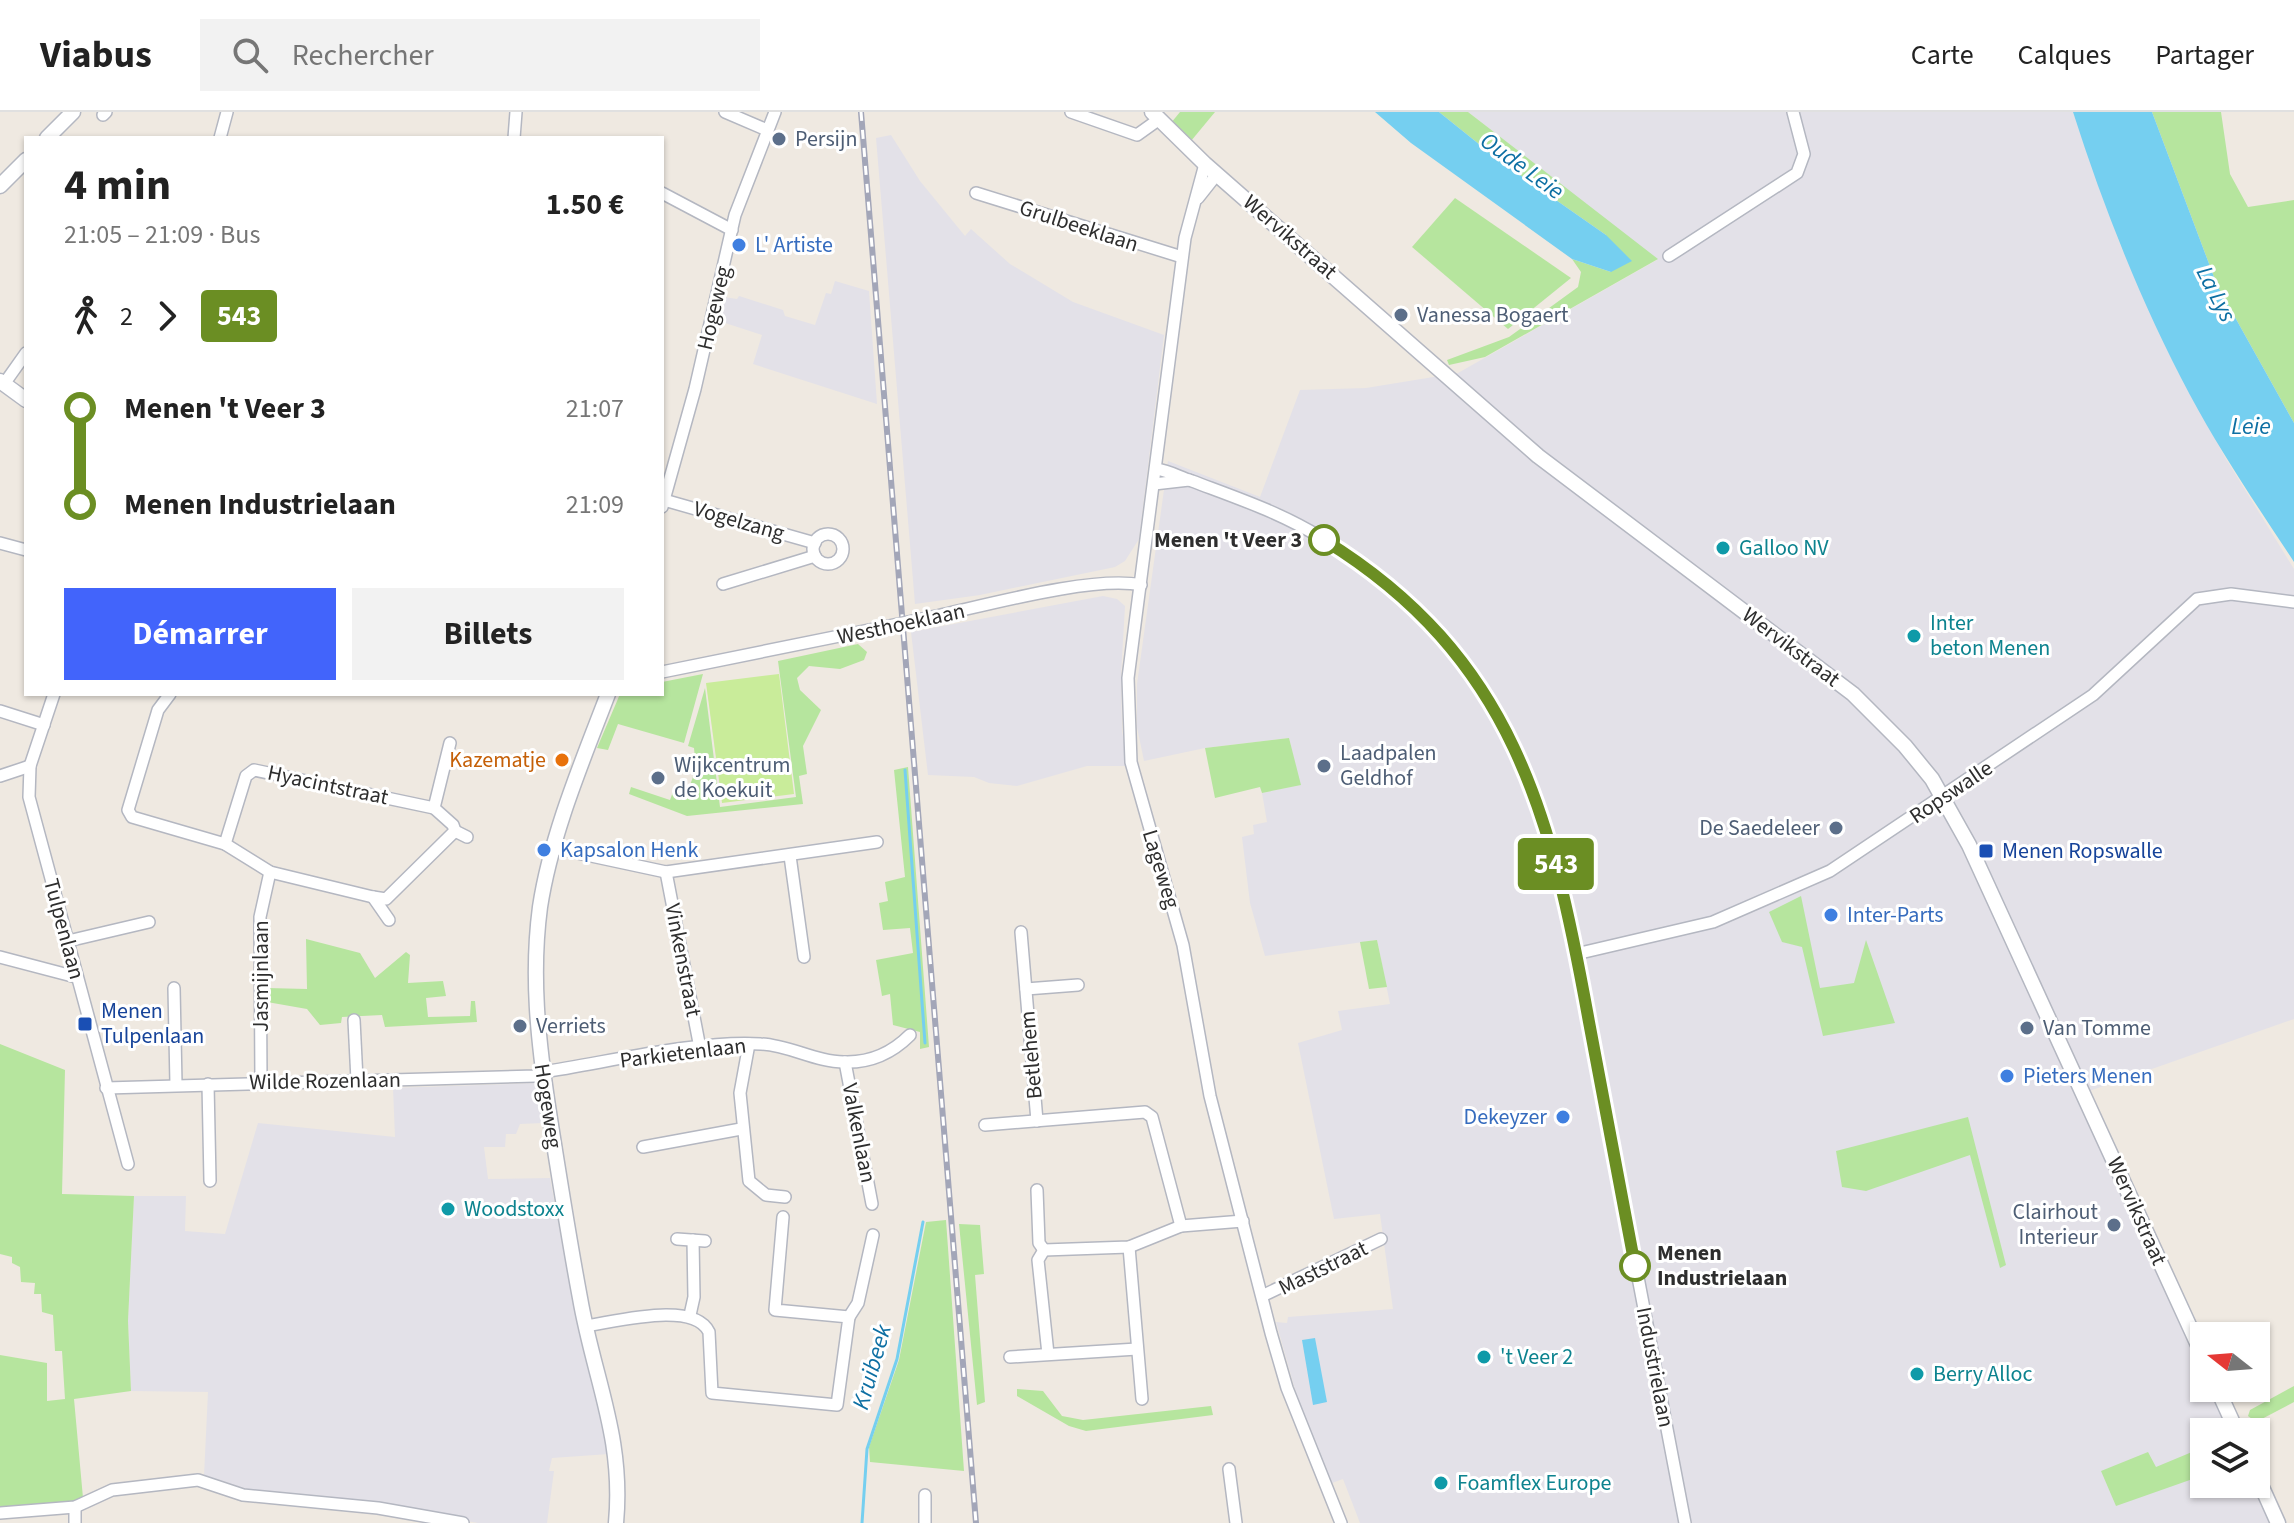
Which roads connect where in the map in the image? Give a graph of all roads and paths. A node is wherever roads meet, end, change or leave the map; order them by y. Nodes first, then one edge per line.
1 (73, 112) edge
2 (226, 112) edge
3 (516, 112) edge
4 (725, 112) edge
5 (775, 112) edge
6 (1071, 112) edge
7 (1793, 112) edge
8 (1155, 116) edge
9 (767, 130) junction
10 (49, 136) edge
11 (220, 136) edge
12 (514, 136) edge
13 (24, 162) edge
14 (1211, 169) junction
15 (0, 186) edge
16 (976, 193) dead end
17 (664, 194) edge
18 (732, 230) junction
19 (1669, 256) dead end
20 (1182, 257) junction
21 (24, 355) edge
22 (2, 382) edge
23 (24, 398) edge
24 (1156, 469) junction
25 (1189, 480) junction
26 (1154, 484) junction
27 (664, 499) edge
28 (664, 503) edge
29 (0, 543) edge
30 (815, 543) junction
31 (24, 549) edge
32 (815, 556) junction
33 (723, 584) dead end
34 (1141, 585) junction
35 (2294, 602) edge
36 (664, 672) edge
37 (53, 696) edge
38 (168, 696) edge
39 (607, 696) edge
40 (0, 711) edge
41 (44, 725) junction
42 (450, 743) dead end
43 (30, 766) junction
44 (0, 776) edge
45 (1942, 797) junction
46 (434, 808) junction
47 (455, 831) junction
48 (467, 837) dead end
49 (877, 842) dead end
50 (225, 844) junction
51 (554, 848) junction
52 (790, 856) junction
53 (270, 872) junction
54 (666, 872) junction
55 (373, 897) junction
56 (389, 920) dead end
57 (149, 922) dead end
58 (1021, 932) dead end
59 (68, 941) junction
60 (1576, 954) junction
61 (0, 957) edge
62 (804, 957) dead end
63 (72, 960) junction
64 (44, 969) junction
65 (76, 977) junction
66 (1078, 985) dead end
67 (174, 988) dead end
68 (1026, 989) junction
69 (354, 1020) dead end
70 (910, 1035) dead end
71 (749, 1044) junction
72 (700, 1048) junction
73 (845, 1062) junction
74 (543, 1072) junction
75 (357, 1080) junction
76 (261, 1081) junction
77 (176, 1084) junction
78 (208, 1084) junction
79 (106, 1088) junction
80 (1037, 1121) junction
81 (985, 1125) dead end
82 (741, 1129) junction
83 (643, 1147) dead end
84 (128, 1164) dead end
85 (210, 1181) dead end
86 (1037, 1190) dead end
87 (785, 1197) dead end
88 (872, 1204) dead end
89 (783, 1217) dead end
90 (1243, 1221) junction
91 (1181, 1226) junction
92 (873, 1235) dead end
93 (677, 1239) dead end
94 (1381, 1239) dead end
95 (1129, 1247) junction
96 (1044, 1250) junction
97 (1264, 1295) junction
98 (690, 1315) junction
99 (849, 1317) junction
100 (585, 1326) junction
101 (2190, 1327) edge
102 (1137, 1349) junction
103 (1048, 1354) junction
104 (1010, 1357) dead end
105 (1142, 1399) dead end
106 (1229, 1469) dead end
107 (925, 1495) dead end
108 (2267, 1498) edge
109 (75, 1507) junction
110 (0, 1513) edge
111 (75, 1523) edge
112 (463, 1523) edge
113 (616, 1523) edge
114 (925, 1523) edge
115 (1236, 1523) edge
116 (1341, 1523) edge
117 (1685, 1523) edge
118 (2278, 1523) edge

1 - 10 street
2 - 11 street
3 - 12 street
4 - 9 street
5 - 9 street, Hogeweg
6 - 8 street
7 - 19 street
8 - 14 street, Wervikstraat
9 - 18 street, Hogeweg
13 - 15 street
14 - 20 street, Lageweg
14 - 45 street, Wervikstraat
16 - 20 street, Grulbeeklaan
17 - 18 street
18 - 27 street, Hogeweg
20 - 24 street, Lageweg
21 - 22 street
22 - 23 street
24 - 25 street, Industrielaan
24 - 26 street, Lageweg
25 - 26 street, Industrielaan
25 - 60 street, Industrielaan
26 - 34 street, Lageweg
28 - 30 street, Vogelzang
29 - 31 street
30 - 32 street, Vogelzang
30 - 32 street, Vogelzang
32 - 33 street, Vogelzang
34 - 36 street, Westhoeklaan, bridge
34 - 90 street, Lageweg
35 - 45 street, Ropswalle
37 - 41 street, Tulpenlaan
38 - 50 street
39 - 51 street, Hogeweg
40 - 41 street
41 - 43 street, Tulpenlaan
42 - 46 street
43 - 44 street
43 - 59 street, Tulpenlaan
45 - 60 street, Ropswalle
45 - 101 street, Wervikstraat
46 - 47 street
46 - 50 street, Hyacintstraat
47 - 48 street
47 - 55 street
49 - 52 street
50 - 53 street
51 - 54 street
51 - 74 street, Hogeweg
52 - 54 street
52 - 62 street
53 - 55 street
53 - 76 street, Jasmijnlaan
54 - 72 street, Vinkenstraat
55 - 56 street
57 - 59 street
58 - 68 street, Betlehem
59 - 63 street, Tulpenlaan
60 - 117 street, Industrielaan
61 - 64 street
63 - 64 street
63 - 65 street, Tulpenlaan
64 - 65 street
65 - 79 street, Tulpenlaan
66 - 68 street, Betlehem
67 - 77 street
68 - 80 street, Betlehem
69 - 75 street
70 - 73 street, Parkietenlaan
71 - 72 street, Parkietenlaan
71 - 73 street, Parkietenlaan
71 - 82 street
72 - 74 street, Parkietenlaan
73 - 88 street, Valkenlaan
74 - 75 street, Wilde Rozenlaan
74 - 100 street, Hogeweg
75 - 76 street, Wilde Rozenlaan
76 - 78 street, Wilde Rozenlaan
77 - 78 street, Wilde Rozenlaan
77 - 79 street, Wilde Rozenlaan
78 - 85 street
79 - 84 street, Tulpenlaan
80 - 81 street, Betlehem
80 - 91 street, Betlehem
82 - 83 street
82 - 87 street
86 - 96 street
89 - 99 street
90 - 91 street
90 - 97 street, Lageweg
91 - 95 street
92 - 99 street
93 - 98 street
94 - 97 street, Maststraat
95 - 96 street
95 - 102 street
96 - 103 street
97 - 116 street, Lageweg
98 - 99 street
98 - 100 street
100 - 113 street, Hogeweg
102 - 103 street
102 - 105 street
103 - 104 street
106 - 115 street
107 - 114 street
108 - 118 street
109 - 110 street
109 - 111 street
109 - 112 street

